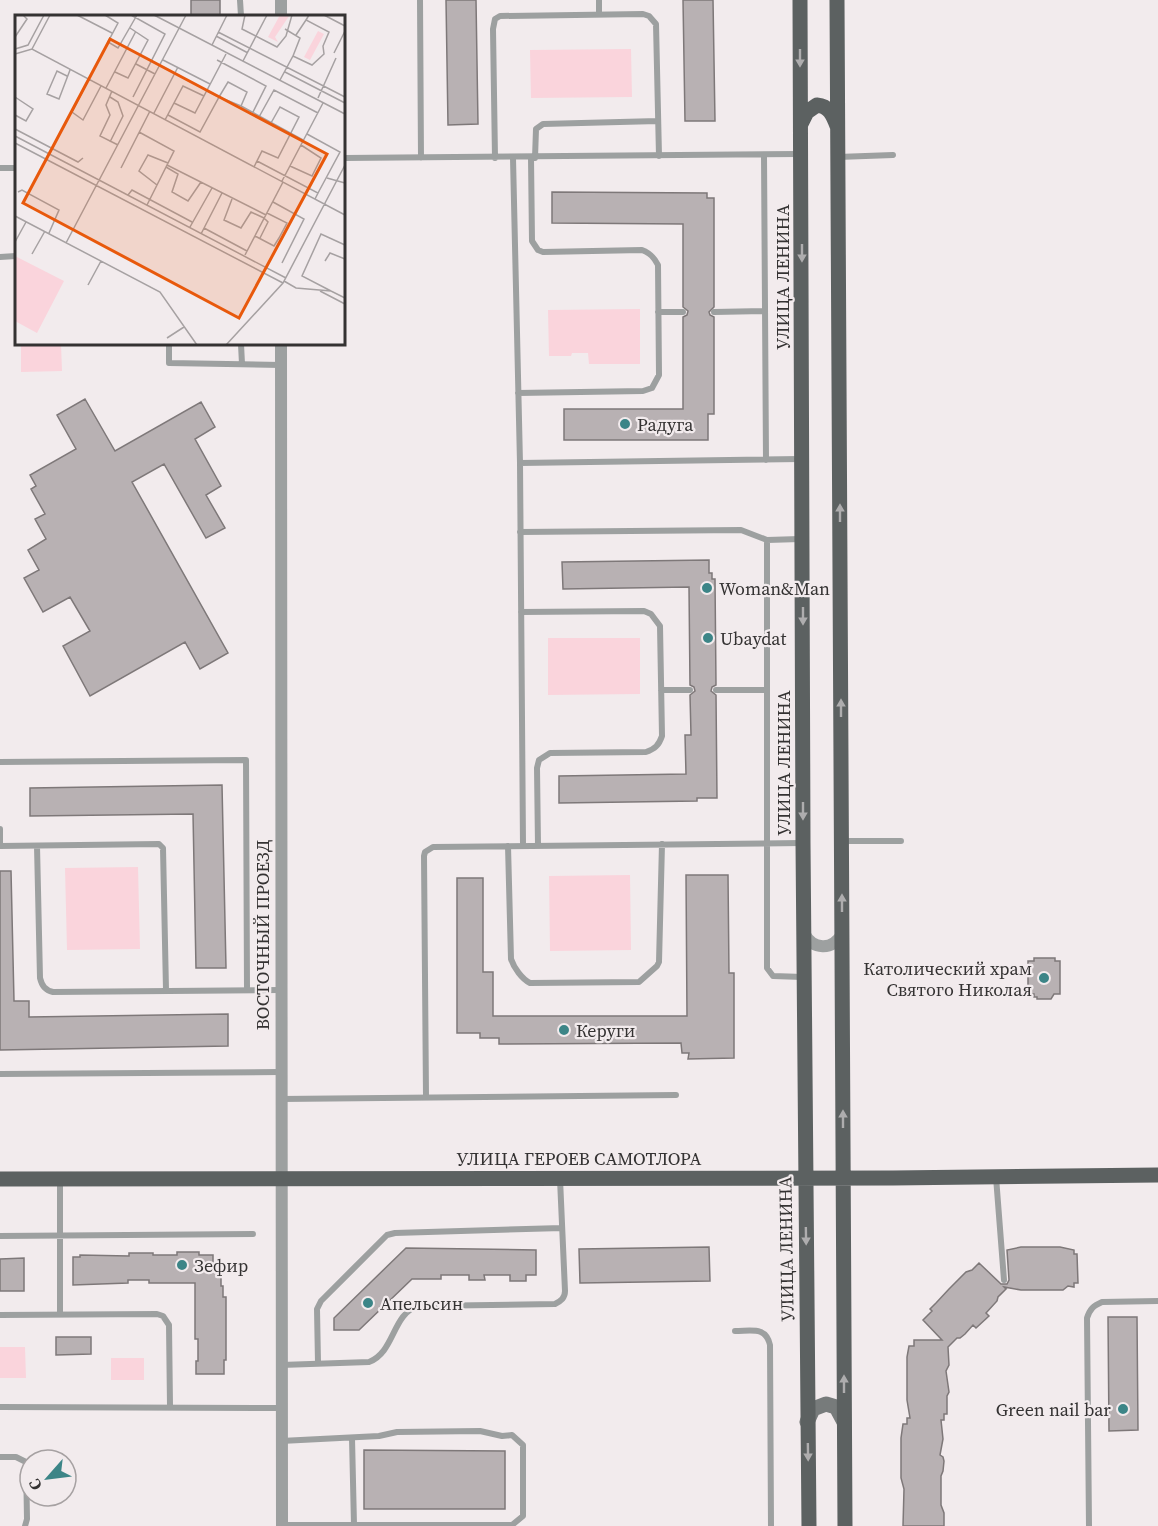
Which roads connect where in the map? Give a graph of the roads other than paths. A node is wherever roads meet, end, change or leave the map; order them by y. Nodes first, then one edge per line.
1 (240, 0) edge
2 (420, 0) edge
3 (599, 0) edge
4 (800, 0) edge
5 (837, 0) edge
6 (599, 14) junction
7 (241, 15) edge
8 (658, 121) junction
9 (801, 124) junction
10 (838, 128) junction
11 (764, 154) junction
12 (801, 154) junction
13 (893, 155) dead end
14 (659, 156) junction
15 (838, 157) junction
16 (345, 158) edge
17 (421, 158) junction
18 (495, 158) junction
19 (513, 158) junction
20 (533, 158) junction
21 (15, 256) edge
22 (0, 257) edge
23 (764, 311) junction
24 (658, 312) junction
25 (683, 312) dead end
26 (714, 312) dead end
27 (169, 345) edge
28 (242, 345) edge
29 (281, 345) edge
30 (242, 364) junction
31 (281, 365) junction
32 (518, 393) junction
33 (803, 459) junction
34 (766, 460) junction
35 (520, 463) junction
36 (520, 532) junction
37 (802, 539) junction
38 (767, 540) junction
39 (521, 612) junction
40 (661, 690) junction
41 (690, 690) dead end
42 (716, 690) dead end
43 (767, 690) junction
44 (0, 762) edge
45 (0, 829) edge
46 (901, 841) dead end
47 (842, 842) junction
48 (767, 843) junction
49 (803, 843) junction
50 (662, 844) junction
51 (0, 846) edge
52 (38, 846) junction
53 (508, 846) junction
54 (523, 846) junction
55 (538, 846) junction
56 (804, 933) junction
57 (842, 934) junction
58 (804, 977) junction
59 (247, 989) junction
60 (166, 990) junction
61 (280, 990) junction
62 (280, 1072) junction
63 (0, 1074) edge
64 (676, 1095) dead end
65 (426, 1097) junction
66 (280, 1099) junction
67 (1158, 1175) edge
68 (996, 1176) junction
69 (560, 1178) junction
70 (805, 1178) junction
71 (843, 1178) junction
72 (0, 1179) edge
73 (60, 1179) junction
74 (280, 1179) junction
75 (562, 1228) junction
76 (253, 1234) dead end
77 (60, 1235) junction
78 (0, 1236) edge
79 (1004, 1280) dead end
80 (1158, 1301) edge
81 (60, 1314) junction
82 (0, 1315) edge
83 (735, 1331) dead end
84 (318, 1363) junction
85 (281, 1365) junction
86 (170, 1406) junction
87 (0, 1407) edge
88 (281, 1408) junction
89 (807, 1422) junction
90 (844, 1422) junction
91 (352, 1437) junction
92 (281, 1441) junction
93 (0, 1456) edge
94 (354, 1525) edge
95 (25, 1526) edge
96 (282, 1526) edge
97 (771, 1526) edge
98 (808, 1526) edge
99 (845, 1526) edge
100 (1089, 1526) edge

1 - 7 lane
2 - 17 lane
3 - 6 lane
4 -> 9 main road, УЛИЦА ЛЕНИНА
5 - 10 main road
6 - 8 lane
6 - 18 lane
8 - 14 lane
8 - 20 lane
9 - 10 main road
9 - 12 main road, УЛИЦА ЛЕНИНА
10 - 15 main road
11 - 12 lane
11 - 14 lane
11 - 23 lane
12 -> 33 main road, УЛИЦА ЛЕНИНА
13 - 15 lane
14 - 20 lane
47 -> 15 main road
16 - 17 lane
17 - 18 lane
18 - 19 lane
19 - 20 lane
19 - 32 lane
20 - 24 lane
21 - 22 lane
23 - 26 lane
23 - 34 lane
24 - 25 lane
24 - 32 lane
27 - 30 lane
28 - 30 lane
29 - 31 street, ВОСТОЧНЫЙ ПРОЕЗД
30 - 31 lane
31 - 61 street, ВОСТОЧНЫЙ ПРОЕЗД
32 - 35 lane
33 - 34 lane
33 - 37 main road, УЛИЦА ЛЕНИНА
34 - 35 lane
35 - 36 lane
36 - 38 lane
36 - 39 lane
37 - 38 lane
37 -> 49 main road, УЛИЦА ЛЕНИНА
38 - 43 lane
39 - 40 lane
39 - 54 lane
40 - 41 lane
40 - 55 lane
42 - 43 lane
43 - 48 lane
44 - 59 lane
45 - 51 lane
46 - 47 lane
57 -> 47 main road
48 - 49 lane
48 - 50 lane
48 - 58 lane
49 - 56 main road, УЛИЦА ЛЕНИНА
50 - 53 lane
50 - 55 lane
51 - 52 lane
52 - 60 lane
52 - 60 lane
53 - 54 lane
53 - 65 lane
54 - 55 lane
56 - 57 street
56 - 58 main road, УЛИЦА ЛЕНИНА
71 -> 57 main road
58 - 70 main road, УЛИЦА ЛЕНИНА
59 - 60 lane
59 - 61 lane
61 - 62 street, ВОСТОЧНЫЙ ПРОЕЗД
62 - 63 lane
62 - 66 street, ВОСТОЧНЫЙ ПРОЕЗД
64 - 65 lane
65 - 66 lane
66 - 74 street, ВОСТОЧНЫЙ ПРОЕЗД
67 - 68 main road, УЛИЦА ГЕРОЕВ САМОТЛОРА
68 - 71 main road, УЛИЦА ГЕРОЕВ САМОТЛОРА
68 - 79 lane
69 - 70 main road, УЛИЦА ГЕРОЕВ САМОТЛОРА
69 - 74 main road, УЛИЦА ГЕРОЕВ САМОТЛОРА
69 - 75 lane
70 - 71 main road, УЛИЦА ГЕРОЕВ САМОТЛОРА
70 -> 89 main road, УЛИЦА ЛЕНИНА
90 -> 71 main road
72 - 73 main road, УЛИЦА ГЕРОЕВ САМОТЛОРА
73 - 74 main road, УЛИЦА ГЕРОЕВ САМОТЛОРА
73 - 77 lane
74 - 85 street, ВОСТОЧНЫЙ ПРОЕЗД
75 - 84 lane
75 - 84 lane
76 - 77 lane
77 - 78 lane
77 - 81 lane
80 - 100 lane
81 - 82 lane
81 - 86 lane
83 - 97 lane
84 - 85 lane
85 - 88 street, ВОСТОЧНЫЙ ПРОЕЗД
86 - 87 lane
86 - 88 lane
88 - 92 street, ВОСТОЧНЫЙ ПРОЕЗД
89 - 90 street
89 -> 98 main road, УЛИЦА ЛЕНИНА
90 - 99 main road
91 - 92 lane
91 - 94 lane
91 - 94 lane
92 - 96 street, ВОСТОЧНЫЙ ПРОЕЗД
93 - 95 lane
94 - 96 lane

